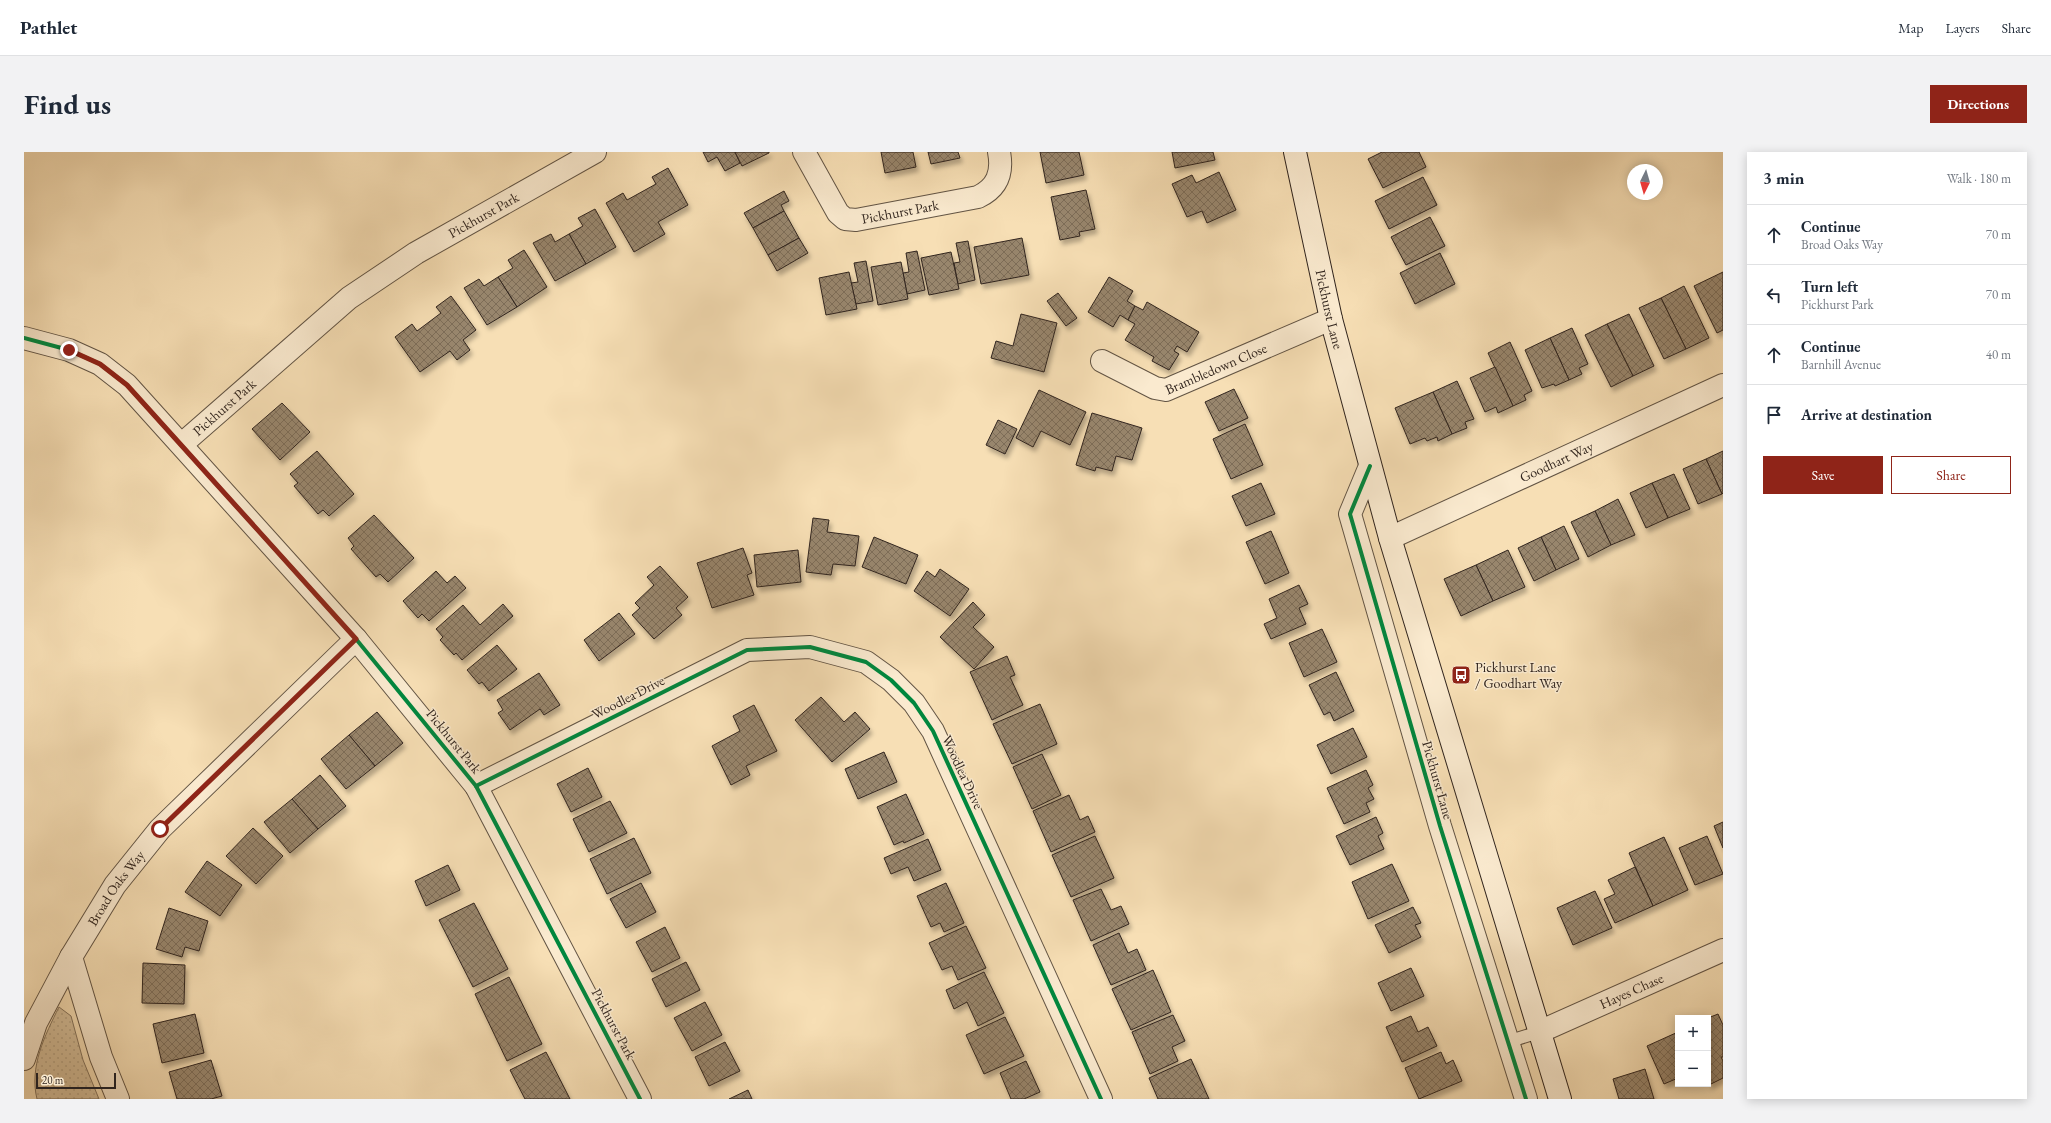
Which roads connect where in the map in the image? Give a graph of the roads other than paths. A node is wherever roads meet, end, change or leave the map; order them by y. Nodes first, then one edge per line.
1 (595, 152) edge
2 (804, 152) edge
3 (999, 152) edge
4 (1295, 152) edge
5 (1331, 319) junction
6 (24, 338) edge
7 (1102, 361) dead end
8 (1723, 385) edge
9 (182, 444) junction
10 (1370, 466) junction
11 (1390, 538) junction
12 (356, 639) junction
13 (476, 786) junction
14 (1723, 950) edge
15 (70, 957) junction
16 (1539, 1032) junction
17 (1506, 1042) junction
18 (24, 1059) edge
19 (118, 1099) edge
20 (640, 1099) edge
21 (1101, 1099) edge
22 (1526, 1099) edge
23 (1560, 1099) edge

1 - 9 street, Pickhurst Park
2 - 3 street, Pickhurst Park
4 - 5 street, Pickhurst Lane
5 - 7 street, Brambledown Close
5 - 10 street, Pickhurst Lane
6 - 9 street
8 - 11 street, Goodhart Way
9 - 12 street, Pickhurst Park
10 - 11 street, Pickhurst Lane
10 - 17 street, Pickhurst Lane
11 - 16 street, Pickhurst Lane
12 - 13 street, Pickhurst Park
12 - 15 street, Broad Oaks Way
13 - 20 street, Pickhurst Park
13 - 21 street, Woodlea Drive
14 - 16 street, Hayes Chase
15 - 18 street, Broad Oaks Way
15 - 19 street
16 - 17 lane
16 - 23 street, Pickhurst Lane
17 - 22 street, Pickhurst Lane

